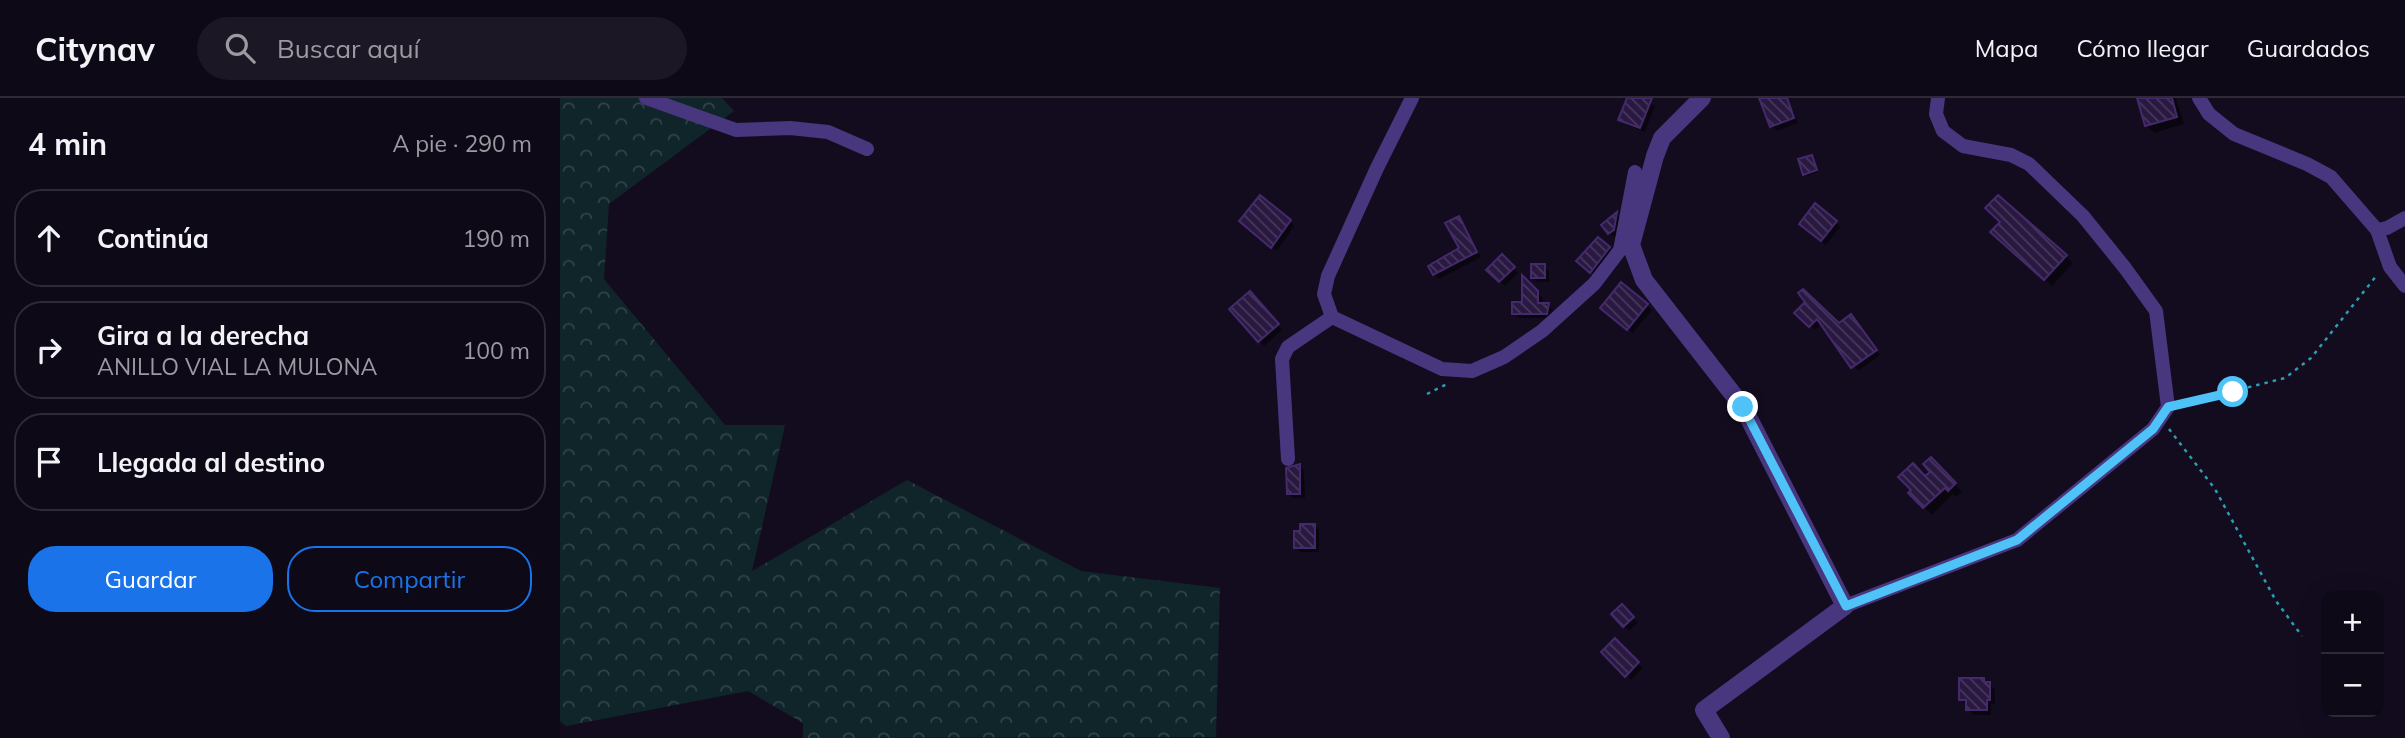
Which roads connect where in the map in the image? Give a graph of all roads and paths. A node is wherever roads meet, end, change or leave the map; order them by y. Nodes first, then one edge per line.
1 (646, 98) edge
2 (1412, 98) edge
3 (1702, 98) edge
4 (1938, 98) edge
5 (2199, 98) edge
6 (867, 149) dead end
7 (1635, 172) dead end
8 (2405, 218) edge
9 (2377, 230) junction
10 (1625, 248) junction
11 (2377, 265) dead end
12 (2405, 286) edge
13 (1332, 317) junction
14 (2164, 413) junction
15 (1288, 459) dead end
16 (1846, 606) junction
17 (2302, 636) dead end
18 (1721, 738) edge

1 - 6 street
2 - 13 street
3 - 10 street
4 - 14 street
5 - 9 street
7 - 10 street
8 - 9 street
9 - 12 street
10 - 13 street
10 - 16 street
11 - 14 path
13 - 15 street
14 - 16 street
14 - 17 path
16 - 18 street

